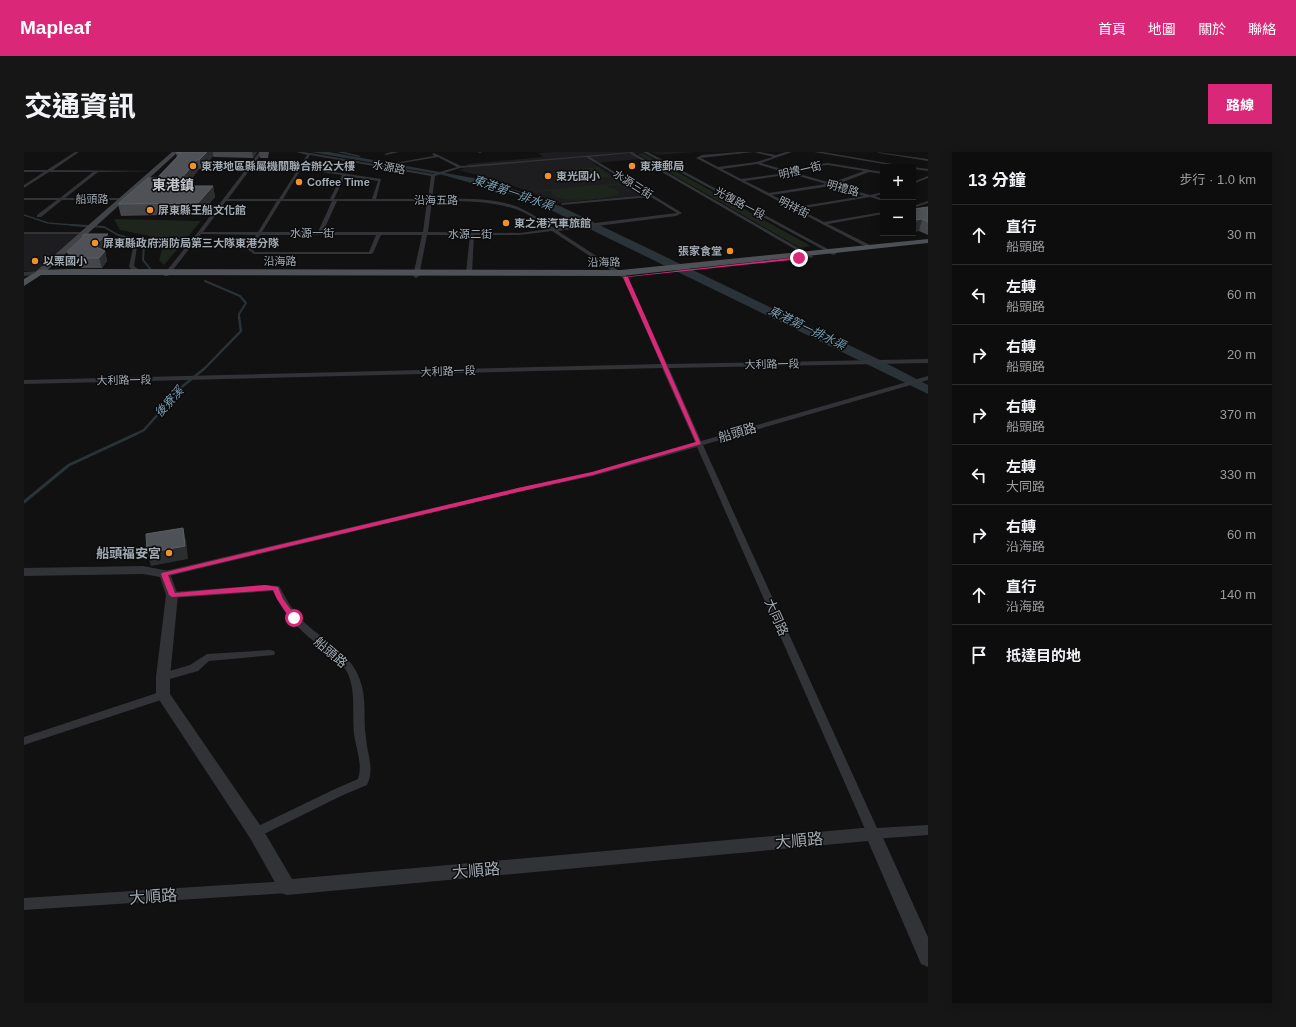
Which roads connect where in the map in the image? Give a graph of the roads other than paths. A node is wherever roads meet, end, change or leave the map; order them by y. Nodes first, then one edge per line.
1 (77, 152) edge
2 (175, 152) edge
3 (261, 152) edge
4 (298, 152) edge
5 (340, 152) edge
6 (397, 152) edge
7 (430, 152) edge
8 (629, 152) edge
9 (645, 152) edge
10 (754, 152) edge
11 (790, 152) edge
12 (816, 152) edge
13 (879, 152) edge
14 (894, 153) edge
15 (309, 154) junction
16 (386, 154) dead end
17 (440, 156) junction
18 (537, 156) dead end
19 (587, 156) junction
20 (777, 156) junction
21 (867, 156) dead end
22 (366, 157) dead end
23 (860, 159) junction
24 (543, 160) junction
25 (928, 160) edge
26 (388, 161) dead end
27 (396, 163) junction
28 (757, 163) junction
29 (890, 164) edge
30 (410, 165) dead end
31 (460, 166) junction
32 (846, 167) junction
33 (299, 168) junction
34 (431, 168) dead end
35 (718, 168) junction
36 (916, 168) edge
37 (928, 170) edge
38 (24, 171) edge
39 (48, 171) junction
40 (445, 171) junction
41 (869, 171) junction
42 (97, 172) junction
43 (154, 172) junction
44 (793, 173) junction
45 (880, 173) edge
46 (435, 174) junction
47 (344, 175) junction
48 (916, 178) edge
49 (927, 179) edge
50 (741, 180) junction
51 (916, 182) edge
52 (830, 184) junction
53 (24, 187) edge
54 (880, 193) edge
55 (769, 194) junction
56 (652, 196) junction
57 (871, 196) junction
58 (24, 199) edge
59 (62, 199) junction
60 (122, 199) junction
61 (880, 199) edge
62 (226, 200) junction
63 (280, 200) junction
64 (333, 200) junction
65 (429, 200) junction
66 (373, 201) junction
67 (928, 202) edge
68 (562, 204) dead end
69 (916, 207) edge
70 (796, 208) junction
71 (916, 209) edge
72 (920, 211) edge
73 (880, 214) edge
74 (39, 216) dead end
75 (824, 223) junction
76 (606, 224) joint
77 (554, 230) junction
78 (24, 233) edge
79 (85, 233) junction
80 (200, 233) junction
81 (260, 233) junction
82 (320, 233) junction
83 (379, 233) junction
84 (424, 234) junction
85 (472, 234) junction
86 (928, 240) edge
87 (928, 244) edge
88 (870, 247) junction
89 (831, 252) junction
90 (809, 255) junction
91 (137, 271) junction
92 (39, 273) junction
93 (167, 273) junction
94 (469, 273) junction
95 (24, 274) edge
96 (417, 274) junction
97 (623, 275) junction
98 (24, 283) edge
99 (24, 290) edge
100 (928, 361) edge
101 (664, 366) junction
102 (928, 378) edge
103 (24, 382) edge
104 (699, 443) junction
105 (24, 572) edge
106 (165, 574) junction
107 (172, 595) junction
108 (270, 653) dead end
109 (163, 677) junction
110 (162, 695) junction
111 (24, 741) edge
112 (928, 830) edge
113 (256, 833) junction
114 (873, 834) junction
115 (287, 887) junction
116 (24, 904) edge
117 (928, 958) edge

1 - 39 street
2 - 43 main road, 船頭路
3 - 62 street
4 - 15 street, 水源路
5 - 22 street, 水源路
6 - 16 street
7 - 17 street
8 - 19 street
8 - 90 street, 光復路一段
9 - 89 street, 光復路一段
10 - 20 street
10 - 35 street, 明祥街
11 - 20 street, 明禮路
12 - 23 street
13 - 14 street
14 - 25 street
15 - 33 street
15 - 46 street, 水源路
17 - 27 street
17 - 31 street
18 - 24 street
19 - 24 street
19 - 56 street, 水源三街
20 - 28 street, 明禮路
21 - 23 street
23 - 29 street
23 - 32 street
24 - 31 street
26 - 27 street, 水源路
27 - 30 street, 水源路
28 - 35 street, 明禮路
28 - 44 street, 明禮路
31 - 40 street
32 - 41 street, 明禮一街
32 - 44 street, 明禮一街
33 - 47 street
33 - 63 street
34 - 40 street
35 - 50 street, 明祥街
36 - 37 street
38 - 39 street
39 - 42 street
39 - 53 street
40 - 46 street
41 - 45 street, 明禮一街
41 - 52 street
42 - 43 street
42 - 59 street, 船頭路
43 - 60 main road, 船頭路
44 - 50 street, 明禮一街
44 - 52 street, 明禮路
46 - 65 street
47 - 64 street
47 - 66 street
48 - 49 street
49 - 51 street
50 - 55 street, 明祥街
52 - 55 street
52 - 57 street, 明禮路
54 - 57 street
55 - 70 street, 明祥街
56 - 68 street
56 - 76 street, 水源三街
57 - 61 street, 明禮路
57 - 70 street
58 - 59 street, 船頭路
59 - 60 street, 船頭路
59 - 74 street, 船頭路
60 - 79 main road, 船頭路
62 - 63 street, 沿海五路
62 - 80 street
63 - 64 street, 沿海五路
63 - 81 street
64 - 66 street, 沿海五路
64 - 82 street
65 - 66 street, 沿海五路
65 - 77 street, 沿海五路
65 - 84 street
67 - 69 street
70 - 75 street, 明祥街
71 - 72 street
73 - 75 street
75 - 88 street, 明祥街
76 - 77 street, 水源二街
77 - 85 street, 水源二街
77 - 97 street, 沿海五路
78 - 79 street
79 - 91 street
79 - 92 main road
80 - 81 street, 水源一街
80 - 93 street
81 - 82 street, 水源一街
81 - 83 street
82 - 83 street, 水源一街
83 - 84 street, 水源一街
84 - 85 street, 水源二街
84 - 96 street
85 - 94 street
86 - 88 main road
87 - 89 main road
88 - 89 main road
89 - 90 main road
90 - 97 main road, 沿海路
91 - 92 main road, 沿海路
91 - 93 main road, 沿海路
92 - 93 main road, 沿海路
92 - 95 street
92 - 98 main road
92 - 99 main road
93 - 96 main road, 沿海路
93 - 96 main road, 沿海路
94 - 96 main road, 沿海路
94 - 97 main road, 沿海路
96 - 97 main road, 沿海路
97 - 101 street, 大同路
100 - 101 street, 大利路一段
101 - 103 street, 大利路一段
101 - 104 street, 大同路
102 - 104 street, 船頭路
104 - 106 street, 船頭路
104 - 114 street, 大同路
105 - 106 street, 船頭路
106 - 107 street
107 - 109 street
107 - 113 street, 船頭路
108 - 109 street
109 - 110 street
110 - 111 street
110 - 113 street
112 - 114 street, 大順路
113 - 115 street
114 - 115 street, 大順路
114 - 117 street, 大同路
115 - 116 street, 大順路

